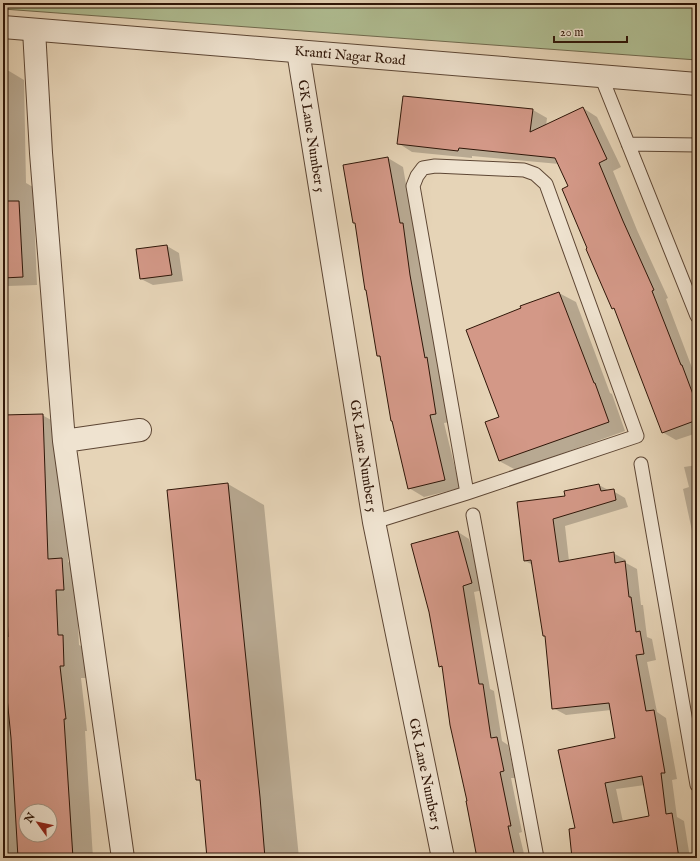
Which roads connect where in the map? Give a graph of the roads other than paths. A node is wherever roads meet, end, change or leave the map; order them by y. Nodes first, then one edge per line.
1 (3, 27) edge
2 (34, 30) junction
3 (298, 51) junction
4 (601, 76) junction
5 (697, 84) edge
6 (628, 144) junction
7 (697, 145) edge
8 (697, 316) edge
9 (140, 430) dead end
10 (64, 441) junction
11 (642, 464) dead end
12 (467, 494) junction
13 (473, 515) dead end
14 (374, 522) junction
15 (697, 785) edge
16 (123, 858) edge
17 (443, 858) edge
18 (537, 858) edge

1 - 2 street, Kranti Nagar Road
2 - 3 street, Kranti Nagar Road
2 - 10 street
3 - 4 street, Kranti Nagar Road
3 - 14 street, GK Lane Number 5
4 - 5 street, Kranti Nagar Road
4 - 6 lane
6 - 7 lane
6 - 8 lane
9 - 10 street
10 - 16 street
11 - 15 lane
12 - 12 lane
12 - 14 lane
13 - 18 lane
14 - 17 street, GK Lane Number 5

